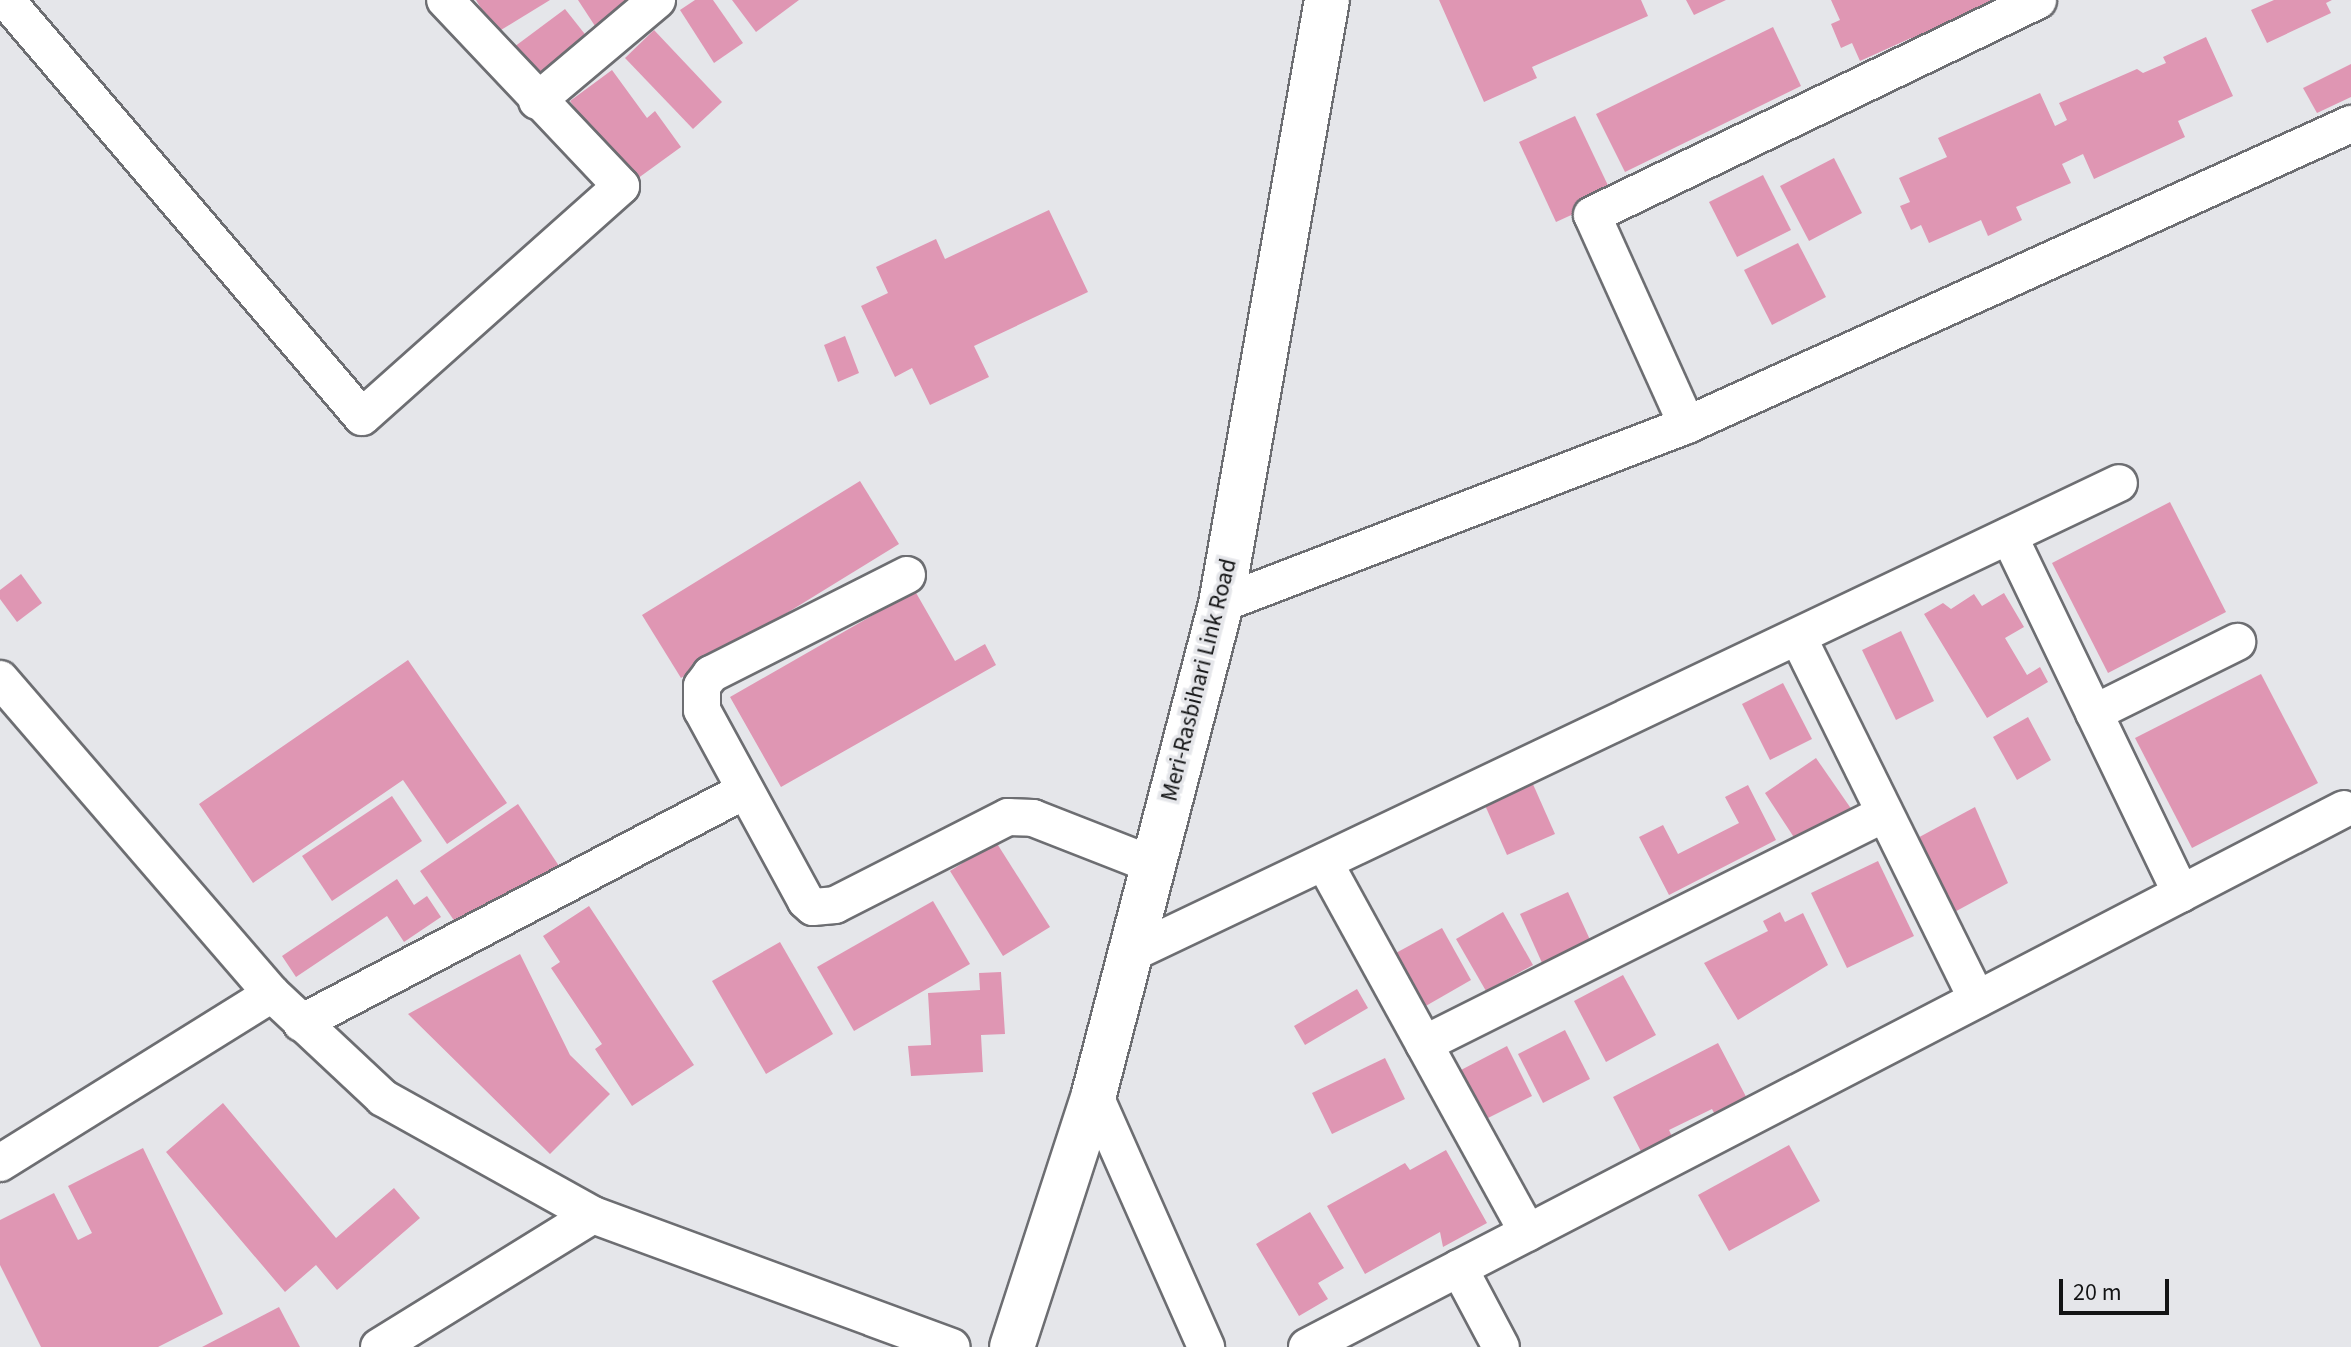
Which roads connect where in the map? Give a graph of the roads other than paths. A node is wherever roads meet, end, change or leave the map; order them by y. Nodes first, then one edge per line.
1 (6, 0) edge
2 (657, 0) edge
3 (1327, 0) edge
4 (2038, 0) edge
5 (447, 1) edge
6 (537, 101) junction
7 (2351, 124) edge
8 (1687, 425) junction
9 (2119, 483) dead end
10 (2009, 536) junction
11 (907, 575) dead end
12 (1221, 604) junction
13 (1798, 637) junction
14 (2237, 642) dead end
15 (0, 679) edge
16 (2094, 713) junction
17 (744, 791) junction
18 (2344, 809) dead end
19 (1884, 814) junction
20 (1324, 862) junction
21 (1153, 865) junction
22 (2181, 894) junction
23 (1132, 953) junction
24 (272, 994) junction
25 (1977, 999) junction
26 (301, 1023) junction
27 (1424, 1044) junction
28 (1094, 1094) junction
29 (0, 1163) edge
30 (593, 1215) junction
31 (1528, 1233) junction
32 (1459, 1268) junction
33 (379, 1347) edge
34 (952, 1347) edge
35 (1012, 1347) edge
36 (1206, 1347) edge
37 (1307, 1347) edge
38 (1501, 1347) edge

1 - 6 street
2 - 6 street
3 - 12 main road, Meri-Rasbihari Link Road
4 - 8 street
5 - 6 street
7 - 8 street
8 - 12 street
9 - 10 street
10 - 13 street
10 - 16 street
11 - 17 street
12 - 21 main road, Meri-Rasbihari Link Road
13 - 19 street
13 - 20 street
14 - 16 street
15 - 24 street
16 - 22 street
17 - 21 street
17 - 26 street
18 - 22 street
19 - 25 street
19 - 27 street
20 - 23 street
20 - 27 street
21 - 23 main road, Meri-Rasbihari Link Road
22 - 25 street
23 - 28 main road, Meri-Rasbihari Link Road
24 - 26 street
24 - 29 street
25 - 31 street
26 - 30 street
27 - 31 street
28 - 35 main road, Meri-Rasbihari Link Road
28 - 36 street
30 - 33 street
30 - 34 street
31 - 32 street
32 - 37 street
32 - 38 street

